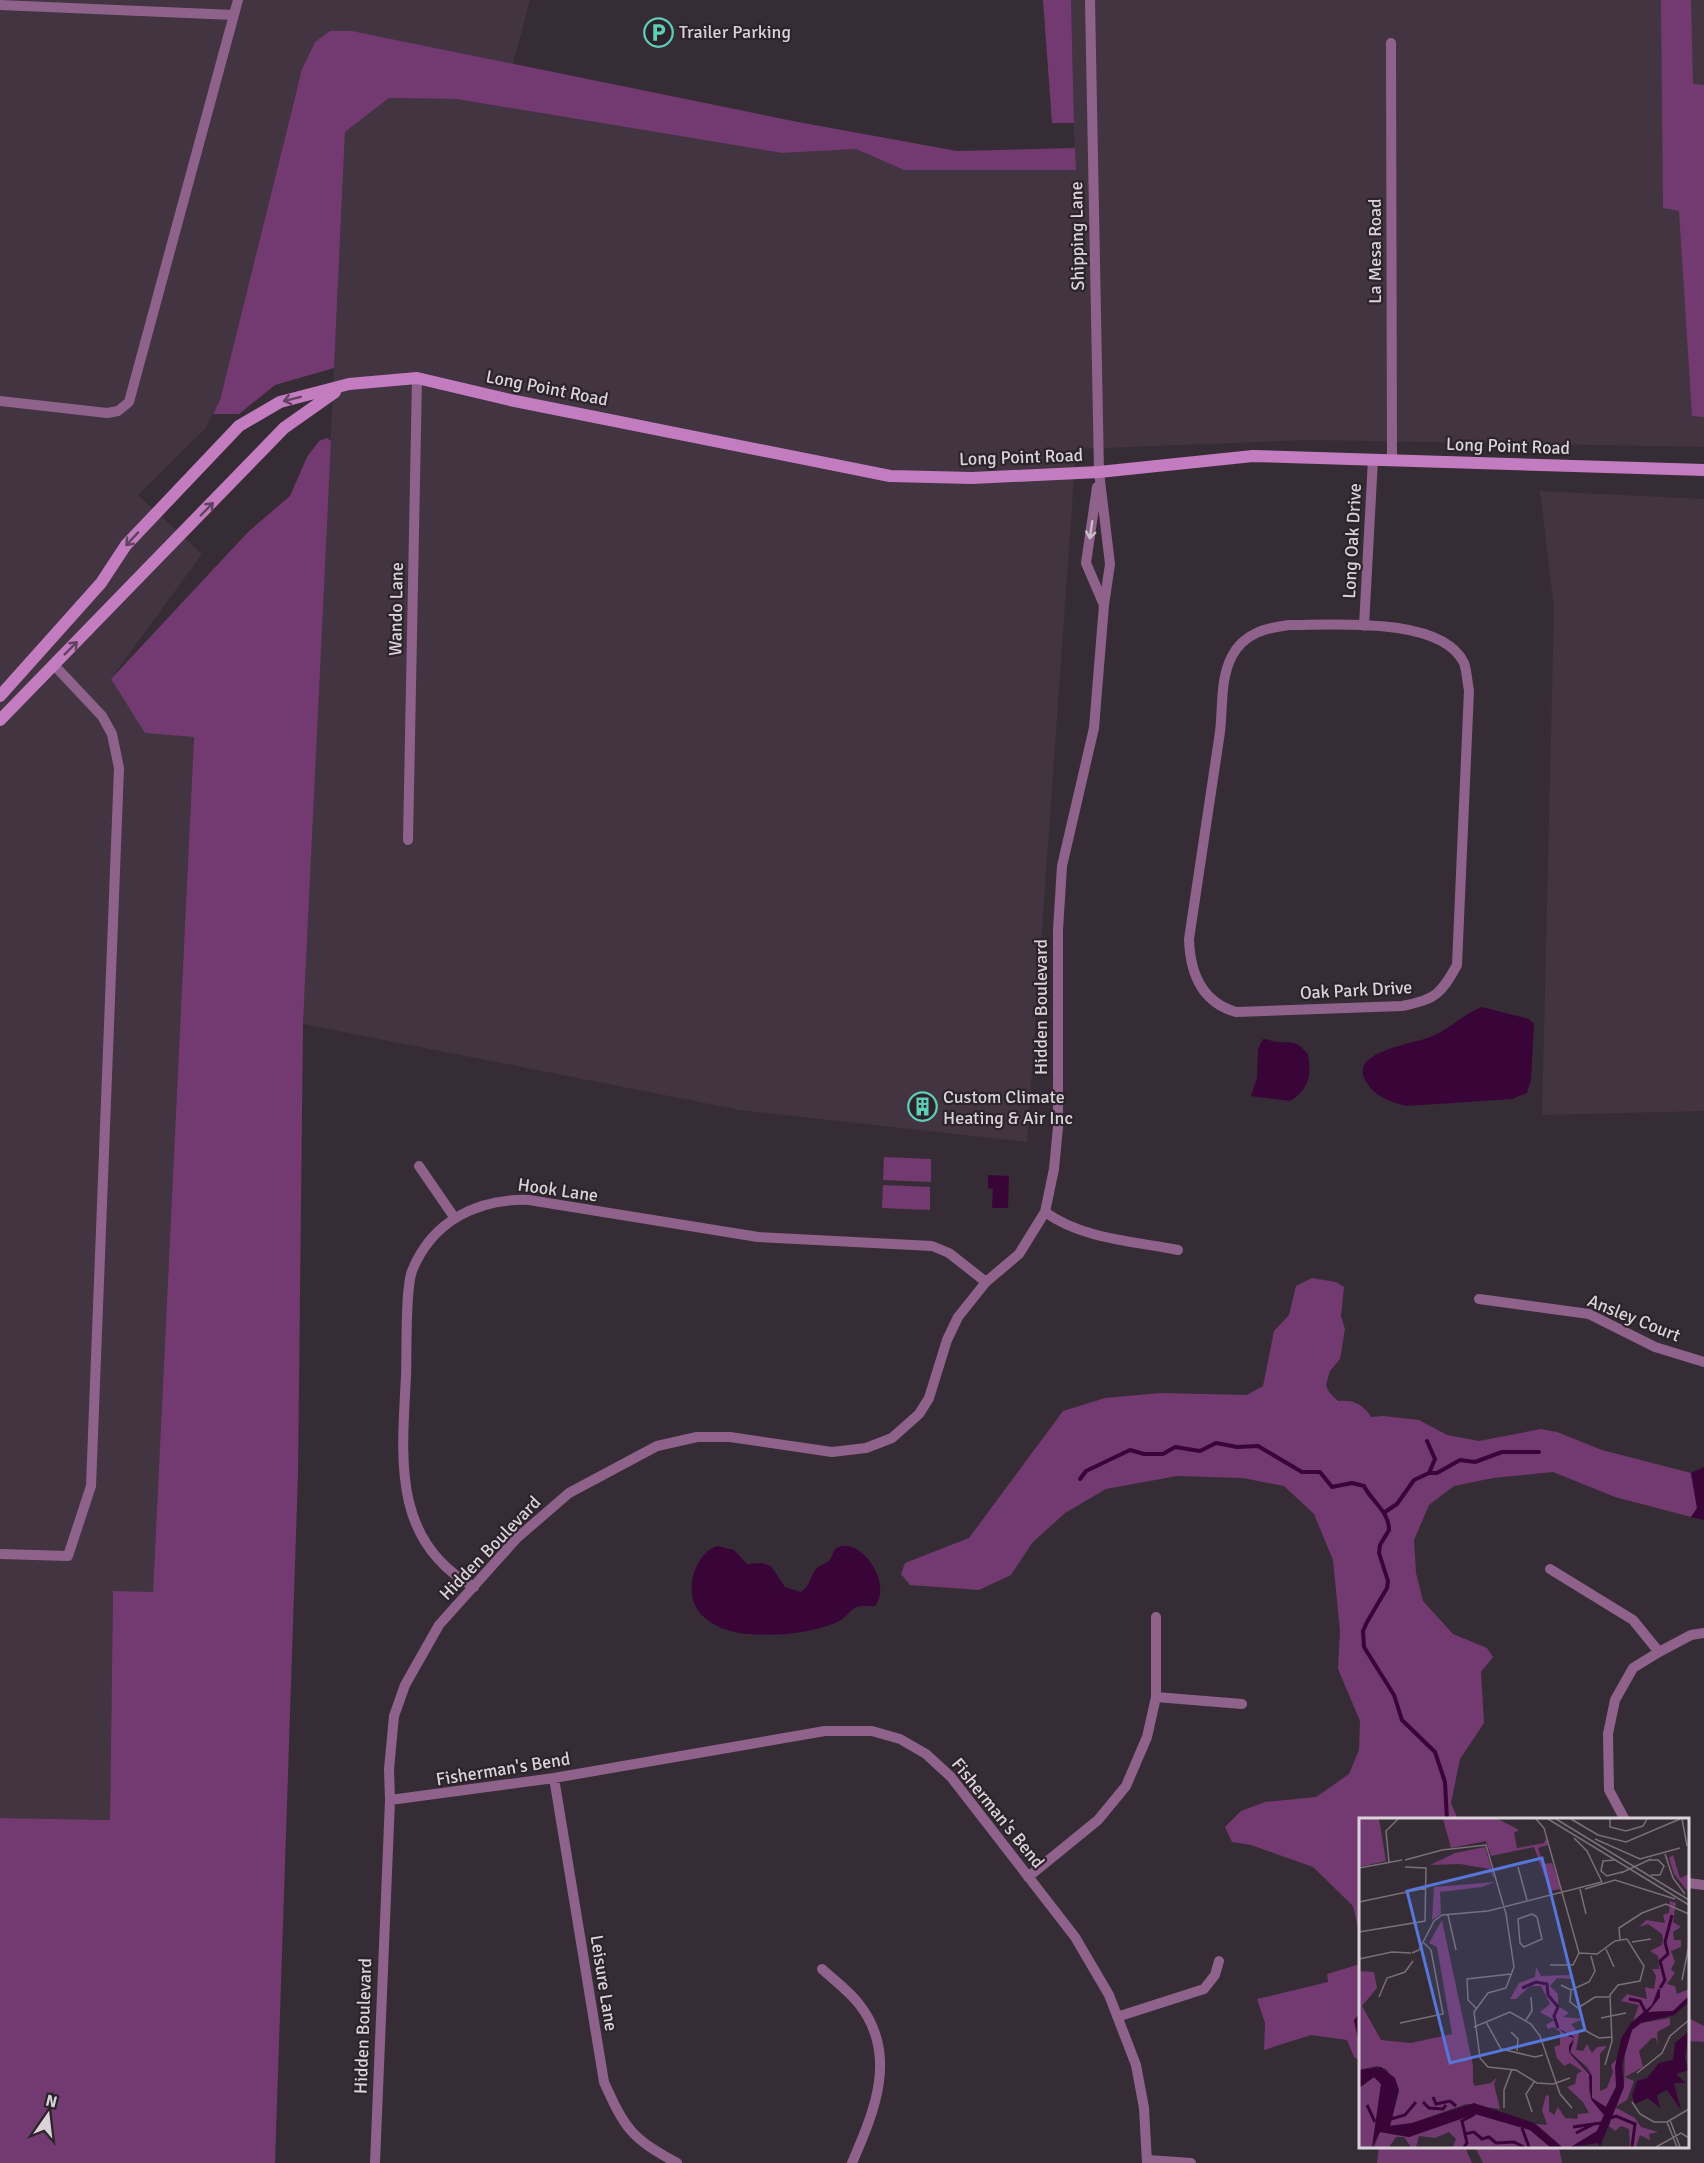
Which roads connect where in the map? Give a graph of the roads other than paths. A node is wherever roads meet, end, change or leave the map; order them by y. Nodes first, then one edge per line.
1 (238, 0) edge
2 (1090, 0) edge
3 (0, 5) edge
4 (234, 15) junction
5 (1390, 43) dead end
6 (417, 378) junction
7 (349, 384) junction
8 (0, 401) edge
9 (1373, 459) junction
10 (1392, 459) junction
11 (1704, 470) edge
12 (1099, 472) junction
13 (1104, 605) junction
14 (1364, 626) junction
15 (54, 665) junction
16 (0, 696) edge
17 (0, 720) edge
18 (408, 840) dead end
19 (419, 1166) dead end
20 (1045, 1212) junction
21 (454, 1217) junction
22 (1178, 1250) dead end
23 (986, 1282) junction
24 (1479, 1299) dead end
25 (1704, 1362) edge
26 (0, 1554) edge
27 (1550, 1569) dead end
28 (474, 1587) junction
29 (1156, 1617) dead end
30 (1704, 1633) edge
31 (1659, 1652) junction
32 (1156, 1697) junction
33 (1242, 1704) dead end
34 (554, 1778) junction
35 (390, 1800) junction
36 (1623, 1818) edge
37 (1028, 1877) junction
38 (1689, 1883) edge
39 (1704, 1885) edge
40 (1220, 1961) dead end
41 (822, 1968) dead end
42 (1120, 2016) junction
43 (1148, 2162) edge
44 (375, 2163) edge
45 (677, 2163) edge
46 (852, 2163) edge
47 (1191, 2163) edge

1 - 4 street
2 - 12 street, Shipping Lane
3 - 4 street
4 - 8 street
5 - 10 street, La Mesa Road
6 - 7 main road, Long Point Road
6 - 12 main road, Long Point Road
6 - 18 street, Wando Lane
15 -> 7 main road
7 -> 16 main road, Long Point Road
9 - 10 main road, Long Point Road
9 - 12 main road, Long Point Road
9 - 14 street, Long Oak Drive
10 - 11 main road, Long Point Road
12 - 13 street, Hidden Boulevard
12 -> 13 street, Hidden Boulevard
13 - 20 street, Hidden Boulevard
14 - 14 street, Oak Park Drive
15 - 17 main road
15 - 26 street
19 - 21 street
20 - 22 street
20 - 23 street, Hidden Boulevard
21 - 23 street, Hook Lane
21 - 28 street, Hook Lane
23 - 28 street, Hidden Boulevard
24 - 25 street, Ansley Court
27 - 31 street
28 - 35 street, Hidden Boulevard
29 - 32 street
30 - 31 street
31 - 36 street
32 - 33 street
32 - 37 street
34 - 35 street, Fisherman's Bend
34 - 37 street, Fisherman's Bend
34 - 45 street, Leisure Lane
35 - 44 street, Hidden Boulevard
37 - 42 street, Fisherman's Bend
38 - 39 street
40 - 42 street
41 - 46 street
42 - 43 street, Fisherman's Bend
43 - 47 street

